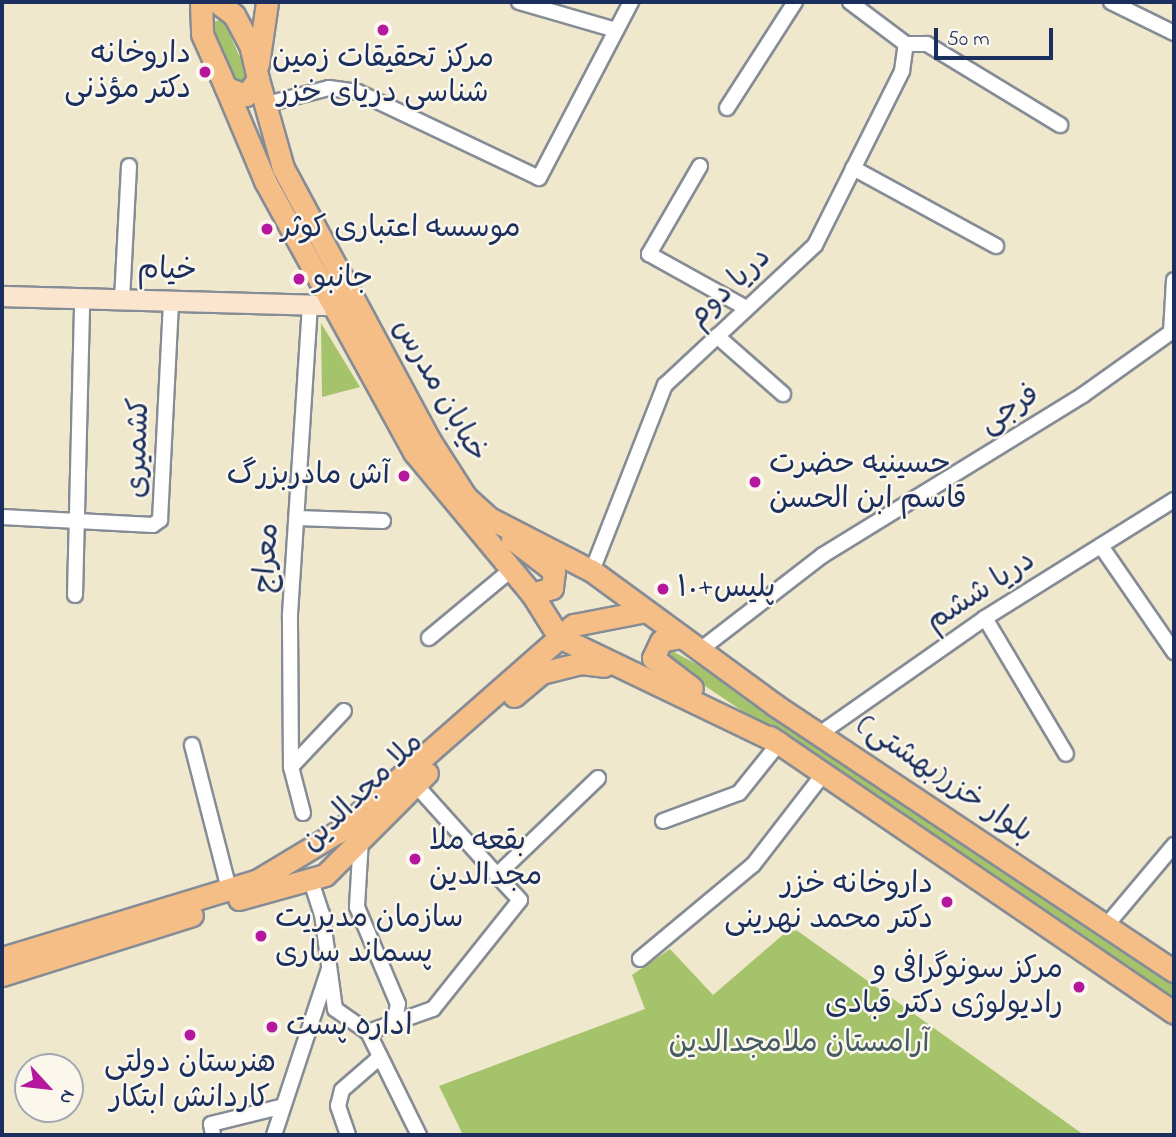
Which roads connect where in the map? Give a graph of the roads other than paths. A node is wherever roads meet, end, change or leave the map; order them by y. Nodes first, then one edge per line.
1 (201, 2) edge
2 (217, 2) edge
3 (267, 2) edge
4 (519, 2) edge
5 (631, 2) edge
6 (795, 2) edge
7 (850, 2) edge
8 (1111, 2) edge
9 (616, 30) junction
10 (1174, 33) edge
11 (906, 44) junction
12 (257, 74) junction
13 (226, 88) junction
14 (263, 105) junction
15 (727, 108) dead end
16 (1060, 125) dead end
17 (129, 166) dead end
18 (700, 166) dead end
19 (853, 168) junction
20 (996, 246) dead end
21 (1174, 280) edge
22 (2, 296) edge
23 (82, 299) junction
24 (122, 300) junction
25 (170, 301) junction
26 (321, 305) junction
27 (746, 308) junction
28 (1173, 331) edge
29 (717, 336) junction
30 (783, 394) dead end
31 (1174, 500) edge
32 (2, 517) edge
33 (297, 518) junction
34 (489, 518) junction
35 (75, 520) junction
36 (383, 521) dead end
37 (1101, 546) junction
38 (511, 570) junction
39 (592, 571) junction
40 (532, 594) junction
41 (75, 595) dead end
42 (646, 611) junction
43 (985, 618) junction
44 (559, 637) junction
45 (681, 637) junction
46 (429, 638) dead end
47 (700, 650) junction
48 (1174, 652) edge
49 (624, 668) junction
50 (344, 711) dead end
51 (821, 733) junction
52 (779, 743) junction
53 (192, 745) dead end
54 (1066, 754) dead end
55 (291, 767) junction
56 (824, 773) junction
57 (597, 778) dead end
58 (415, 784) junction
59 (303, 813) dead end
60 (663, 821) dead end
61 (361, 839) junction
62 (1174, 845) edge
63 (299, 858) junction
64 (497, 875) junction
65 (311, 881) junction
66 (229, 889) junction
67 (1106, 926) junction
68 (2, 958) edge
69 (640, 959) dead end
70 (329, 969) junction
71 (1174, 971) edge
72 (2, 975) edge
73 (1174, 1013) edge
74 (395, 1020) junction
75 (368, 1032) junction
76 (380, 1058) junction
77 (280, 1107) junction
78 (213, 1135) edge
79 (274, 1135) edge
80 (348, 1135) edge
81 (419, 1135) edge

1 - 13 main road, خیابان مدرس
2 - 12 main road
3 - 12 main road
4 - 9 street
5 - 9 street
6 - 15 street
7 - 11 street
8 - 10 street
9 - 14 street
11 - 16 street
11 - 19 street, دریا دوم
12 - 13 main road
12 - 14 main road, خیابان مدرس
13 - 26 main road, خیابان مدرس
14 - 34 main road, خیابان مدرس
17 - 24 street
18 - 27 street
19 - 20 street
19 - 27 street, دریا دوم
21 - 28 street
22 - 23 main road, خیام
23 - 24 main road, خیام
23 - 35 street
24 - 25 main road, خیام
25 - 26 main road, خیام
25 - 35 street, کشمیری
26 - 33 street, معراج
26 - 38 main road, خیابان مدرس
27 - 29 street, دریا دوم
28 - 47 street, فرجی
29 - 30 street
29 - 39 street, دریا دوم
31 - 37 street, دریا ششم
32 - 35 street, کشمیری
33 - 36 street
33 - 55 street, معراج
34 - 39 main road, خیابان مدرس
34 - 40 main road
35 - 41 street
37 - 43 street, دریا ششم
37 - 48 street
38 - 40 main road, خیابان مدرس
38 - 46 street
39 - 42 main road, خیابان مدرس
40 - 44 main road, خیابان مدرس
42 - 44 main road, ملا مجدالدین
42 - 45 main road, خیابان مدرس
43 - 51 street, دریا ششم
43 - 54 street
44 - 49 main road
44 - 63 main road, ملا مجدالدین
45 - 47 main road, بلوار خزر(بهشتی)
45 - 52 main road
47 - 51 main road, بلوار خزر(بهشتی)
49 - 52 main road
49 - 58 main road, ملا مجدالدین
50 - 55 street
51 - 67 main road, بلوار خزر(بهشتی)
52 - 56 main road, بلوار خزر(بهشتی)
52 - 60 street
53 - 66 street
55 - 59 street, معراج
56 - 69 street
56 - 73 main road, بلوار خزر(بهشتی)
57 - 64 street
58 - 61 main road, ملا مجدالدین
58 - 64 street
61 - 65 main road, ملا مجدالدین
61 - 74 street
62 - 67 street
63 - 65 main road
63 - 66 main road, ملا مجدالدین
64 - 74 street
65 - 70 street
65 - 72 main road, ملا مجدالدین
66 - 68 main road, ملا مجدالدین
67 - 71 main road, بلوار خزر(بهشتی)
70 - 75 street
70 - 77 street
74 - 75 street
75 - 76 street
76 - 80 street
76 - 81 street
77 - 78 street
77 - 79 street

